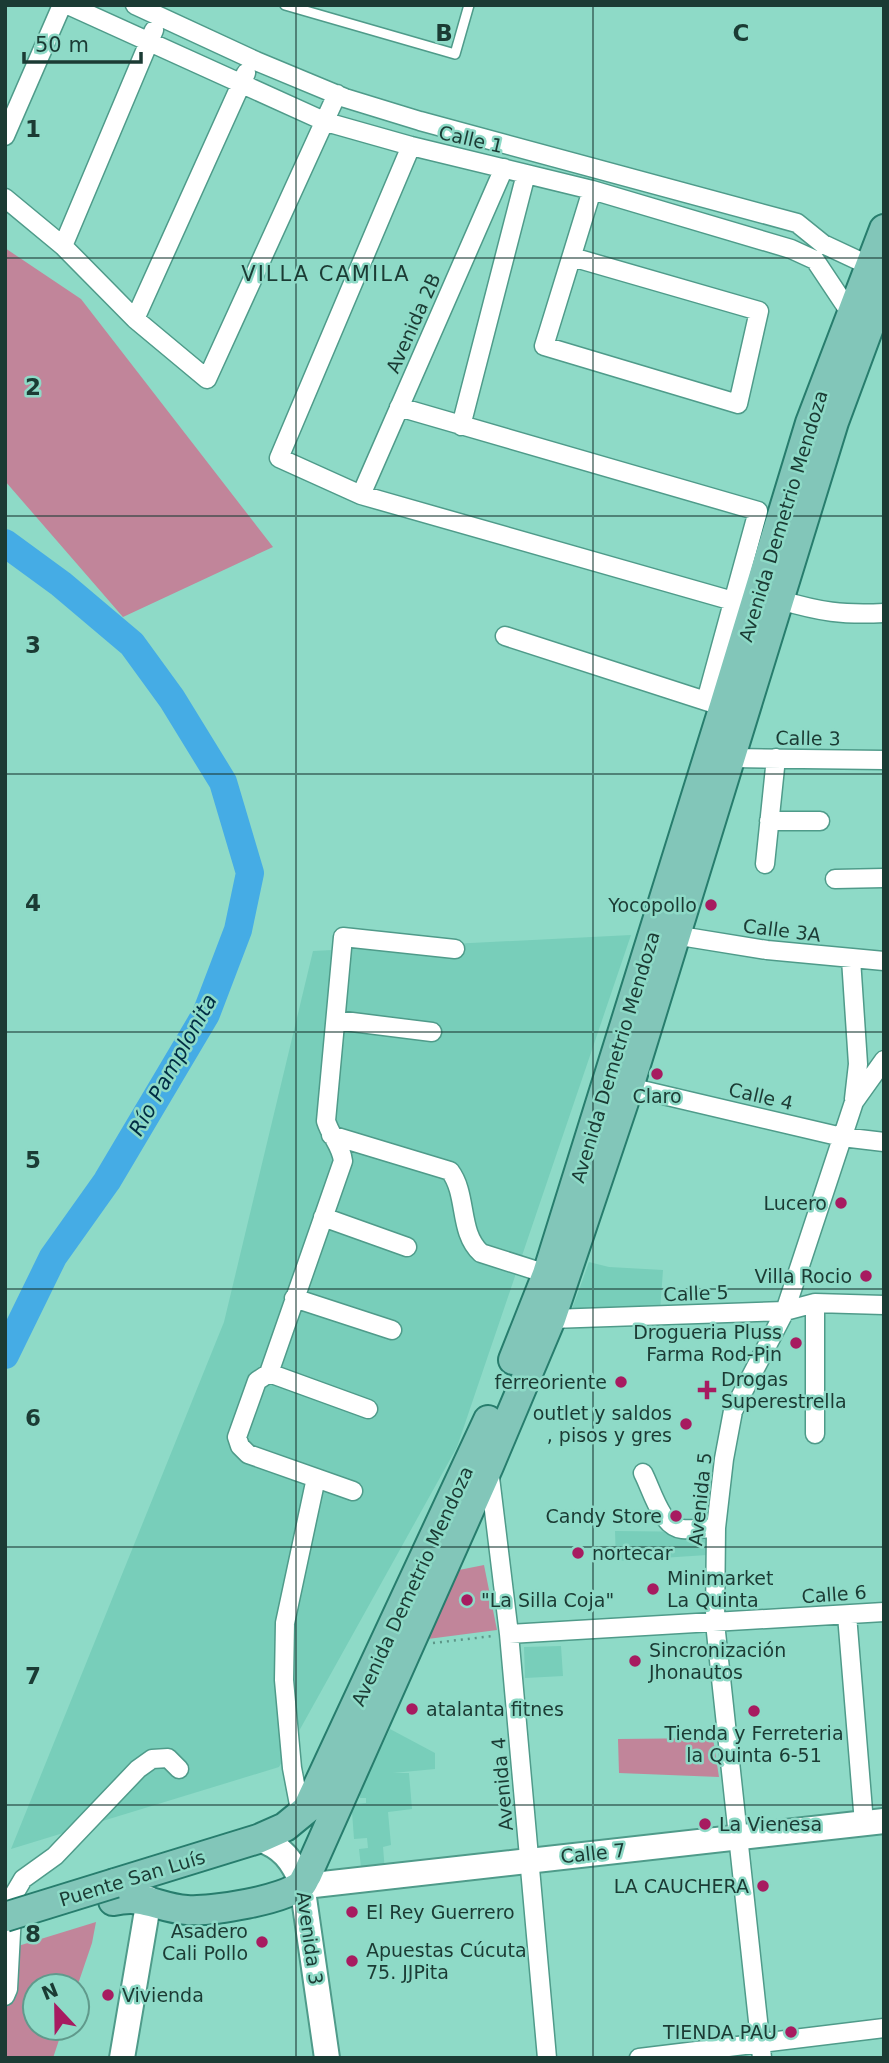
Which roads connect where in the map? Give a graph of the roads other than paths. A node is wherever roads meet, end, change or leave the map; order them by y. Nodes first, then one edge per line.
1 (62, 5) edge
2 (68, 5) edge
3 (135, 5) edge
4 (285, 5) edge
5 (469, 5) edge
6 (163, 11) edge
7 (149, 40) junction
8 (251, 59) junction
9 (242, 83) junction
10 (337, 94) junction
11 (326, 122) junction
12 (5, 135) edge
13 (411, 146) junction
14 (504, 168) junction
15 (526, 174) junction
16 (592, 190) junction
17 (5, 198) edge
18 (884, 229) edge
19 (63, 246) junction
20 (819, 252) junction
21 (572, 257) junction
22 (878, 291) edge
23 (850, 314) junction
24 (135, 319) junction
25 (398, 407) junction
26 (461, 426) junction
27 (361, 495) junction
28 (780, 600) junction
29 (733, 601) junction
30 (884, 613) edge
31 (505, 635) dead end
32 (715, 704) junction
33 (732, 758) junction
34 (776, 758) junction
35 (884, 760) edge
36 (769, 821) junction
37 (820, 821) dead end
38 (765, 864) dead end
39 (884, 878) edge
40 (835, 879) dead end
41 (674, 935) junction
42 (456, 949) dead end
43 (851, 959) junction
44 (884, 961) edge
45 (335, 1020) junction
46 (432, 1032) dead end
47 (884, 1060) edge
48 (629, 1087) junction
49 (854, 1102) junction
50 (330, 1134) junction
51 (842, 1137) junction
52 (884, 1142) edge
53 (323, 1217) junction
54 (407, 1247) dead end
55 (547, 1274) junction
56 (294, 1298) junction
57 (815, 1303) junction
58 (884, 1305) edge
59 (785, 1311) junction
60 (551, 1319) junction
61 (392, 1331) dead end
62 (268, 1374) junction
63 (368, 1409) dead end
64 (816, 1434) dead end
65 (489, 1466) junction
66 (643, 1473) dead end
67 (316, 1478) junction
68 (353, 1491) dead end
69 (716, 1528) junction
70 (884, 1612) edge
71 (847, 1615) junction
72 (715, 1623) junction
73 (509, 1634) junction
74 (179, 1769) dead end
75 (301, 1815) junction
76 (874, 1822) edge
77 (258, 1839) junction
78 (738, 1839) junction
79 (530, 1859) junction
80 (302, 1884) junction
81 (114, 1892) junction
82 (149, 1899) junction
83 (5, 1917) edge
84 (5, 1933) edge
85 (5, 1996) edge
86 (884, 2028) edge
87 (761, 2050) edge
88 (121, 2058) edge
89 (327, 2058) edge
90 (547, 2058) edge
91 (639, 2058) edge

1 - 12 street
2 - 7 street, Calle 1
3 - 6 street, Calle 1
4 - 5 lane
6 - 7 street
6 - 8 street, Calle 1
7 - 9 street, Calle 1
7 - 19 street
8 - 9 street
8 - 10 street, Calle 1
9 - 11 street, Calle 1
9 - 24 street
10 - 11 street
10 - 20 street, Calle 1
11 - 13 street, Calle 1
11 - 24 street
13 - 14 street, Calle 1
13 - 27 street
14 - 15 street, Calle 1
14 - 25 street, Avenida 2B
15 - 16 street, Calle 1
15 - 26 street
16 - 20 street, Calle 1
16 - 21 street
17 - 19 street
18 - 22 main road, Avenida Demetrio Mendoza
19 - 24 street
20 - 22 street, Calle 1
20 - 23 street, Calle 1
21 - 21 street
22 - 23 main road, Avenida Demetrio Mendoza
22 - 28 main road, Avenida Demetrio Mendoza
23 - 32 main road, Avenida Demetrio Mendoza
25 - 26 street
25 - 27 street, Avenida 2B
26 - 29 street
27 - 29 street
28 - 30 street
28 - 33 main road, Avenida Demetrio Mendoza
29 - 32 street
31 - 32 street
32 - 55 main road, Avenida Demetrio Mendoza
33 - 34 street, Calle 3
33 - 41 main road, Avenida Demetrio Mendoza
34 - 35 street, Calle 3
34 - 36 street
36 - 37 street
36 - 38 street
39 - 40 street
41 - 43 street, Calle 3A
41 - 48 main road, Avenida Demetrio Mendoza
42 - 45 street
43 - 44 street, Calle 3A
43 - 49 street
45 - 46 street
45 - 50 street
47 - 49 street, Avenida 5
48 - 51 street, Calle 4
48 - 60 main road, Avenida Demetrio Mendoza
49 - 51 street, Avenida 5
50 - 53 street
50 - 55 street
51 - 52 street, Calle 4
51 - 59 street, Avenida 5
53 - 54 street
53 - 56 street
55 - 75 main road, Avenida Demetrio Mendoza
56 - 61 street
56 - 62 street
57 - 58 street, Calle 5
57 - 59 street, Calle 5
57 - 64 street
59 - 60 street, Calle 5
59 - 69 street, Avenida 5
60 - 65 main road, Avenida Demetrio Mendoza
62 - 63 street
62 - 67 street
65 - 73 street, Avenida 4
65 - 80 main road, Avenida Demetrio Mendoza
66 - 69 street
67 - 68 street
67 - 75 street
69 - 72 street, Avenida 5
70 - 71 street, Calle 6
71 - 72 street, Calle 6
71 - 76 street
72 - 73 street, Calle 6
72 - 78 street, Avenida 5
73 - 79 street, Avenida 4
74 - 85 street
75 - 77 main road, Avenida Demetrio Mendoza
76 - 78 street, Calle 7
77 - 80 street, Avenida 3
77 - 81 main road, Puente San Luís
78 - 79 street, Calle 7
78 - 87 street, Avenida 5
79 - 80 street, Calle 7
79 - 90 street, Avenida 4
80 - 82 main road, Puente San Luís
80 - 89 street, Avenida 3
81 - 82 main road, Puente San Luís
81 - 83 main road, Puente San Luís, bridge
81 - 84 main road, Puente San Luís
82 - 88 street
86 - 87 street
87 - 91 street

